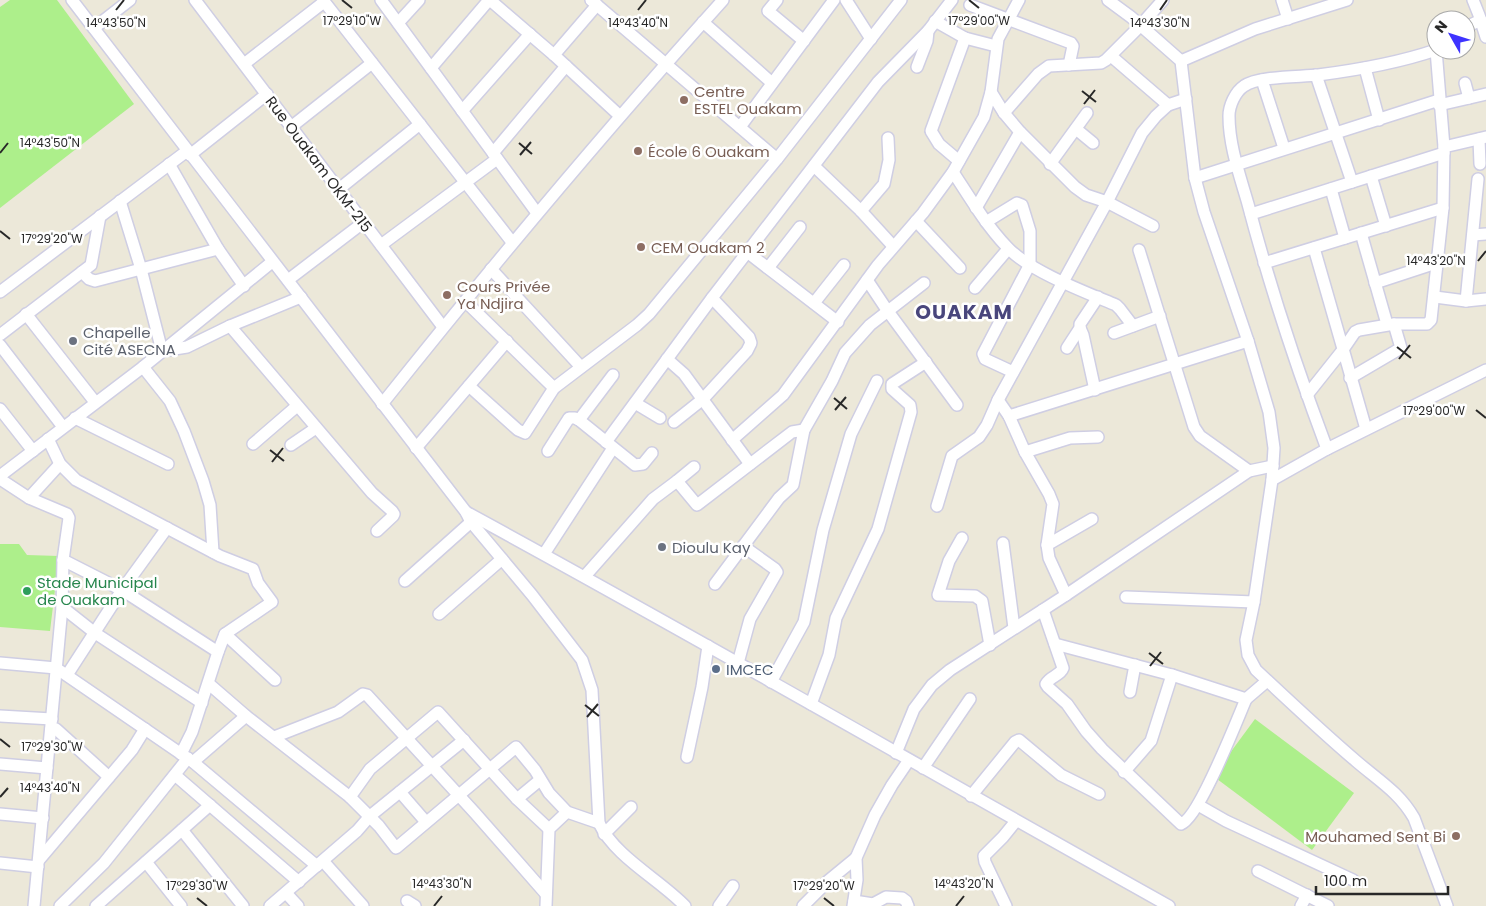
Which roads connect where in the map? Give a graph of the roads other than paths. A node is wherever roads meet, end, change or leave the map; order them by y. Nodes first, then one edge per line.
1 (72, 0) edge
2 (130, 0) edge
3 (196, 0) edge
4 (381, 0) edge
5 (419, 0) edge
6 (490, 0) edge
7 (723, 0) edge
8 (777, 0) edge
9 (834, 0) edge
10 (846, 0) edge
11 (901, 0) edge
12 (952, 0) edge
13 (1019, 0) edge
14 (1108, 0) edge
15 (1163, 0) edge
16 (1282, 0) edge
17 (1473, 0) edge
18 (324, 1) edge
19 (1343, 1) edge
20 (594, 2) edge
21 (970, 5) dead end
22 (1482, 15) edge
23 (1288, 19) junction
24 (1008, 20) junction
25 (703, 22) junction
26 (935, 22) junction
27 (398, 23) junction
28 (1140, 26) junction
29 (94, 28) junction
30 (928, 31) junction
31 (530, 34) junction
32 (1486, 37) edge
33 (966, 38) junction
34 (871, 39) junction
35 (804, 41) junction
36 (996, 46) junction
37 (1426, 53) edge
38 (554, 55) junction
39 (1111, 56) junction
40 (1437, 60) edge
41 (1181, 61) junction
42 (372, 63) junction
43 (666, 63) junction
44 (244, 64) junction
45 (1069, 65) junction
46 (566, 66) junction
47 (918, 67) dead end
48 (431, 68) junction
49 (1365, 68) junction
50 (1316, 75) junction
51 (1262, 80) junction
52 (772, 83) junction
53 (1465, 83) dead end
54 (991, 92) junction
55 (267, 94) junction
56 (1486, 94) edge
57 (1469, 98) junction
58 (1186, 99) junction
59 (1439, 102) junction
60 (1168, 105) junction
61 (462, 111) junction
62 (1004, 113) junction
63 (1087, 113) dead end
64 (620, 116) junction
65 (1379, 120) junction
66 (420, 124) junction
67 (291, 127) junction
68 (740, 127) junction
69 (1076, 129) junction
70 (1020, 132) junction
71 (1335, 134) junction
72 (888, 138) dead end
73 (1482, 138) edge
74 (1093, 143) dead end
75 (1284, 148) junction
76 (1444, 150) junction
77 (188, 153) junction
78 (495, 156) junction
79 (777, 159) junction
80 (959, 161) junction
81 (169, 164) junction
82 (1050, 164) junction
83 (1238, 164) junction
84 (1480, 164) dead end
85 (814, 166) junction
86 (953, 172) junction
87 (1371, 176) junction
88 (1195, 178) junction
89 (1478, 178) dead end
90 (465, 182) junction
91 (1352, 182) junction
92 (339, 189) junction
93 (1331, 189) junction
94 (120, 201) junction
95 (1107, 202) junction
96 (976, 208) junction
97 (1444, 208) junction
98 (861, 211) junction
99 (537, 213) junction
100 (1250, 214) junction
101 (100, 216) junction
102 (916, 221) junction
103 (364, 222) junction
104 (986, 222) junction
105 (1153, 226) dead end
106 (1386, 226) junction
107 (800, 227) dead end
108 (1361, 233) junction
109 (1486, 234) edge
110 (1473, 235) junction
111 (1345, 238) junction
112 (512, 242) junction
113 (381, 246) junction
114 (893, 246) junction
115 (1008, 248) junction
116 (1314, 248) junction
117 (218, 249) junction
118 (1139, 250) dead end
119 (747, 252) junction
120 (272, 262) junction
121 (1439, 262) junction
122 (1264, 263) junction
123 (1030, 264) junction
124 (844, 265) dead end
125 (491, 268) junction
126 (768, 268) junction
127 (960, 268) dead end
128 (141, 270) junction
129 (82, 272) junction
130 (288, 280) junction
131 (867, 280) junction
132 (1063, 282) junction
133 (924, 283) dead end
134 (1375, 283) junction
135 (244, 286) junction
136 (975, 288) dead end
137 (0, 292) edge
138 (301, 297) junction
139 (1098, 297) junction
140 (1435, 297) junction
141 (712, 298) junction
142 (1486, 299) edge
143 (465, 300) junction
144 (1466, 301) junction
145 (814, 303) junction
146 (887, 310) junction
147 (26, 314) junction
148 (1160, 316) junction
149 (838, 322) junction
150 (1391, 324) junction
151 (230, 326) junction
152 (1133, 326) junction
153 (443, 327) junction
154 (1080, 328) junction
155 (1114, 333) dead end
156 (0, 335) edge
157 (507, 341) junction
158 (1248, 341) junction
159 (0, 345) edge
160 (1067, 348) dead end
161 (162, 351) junction
162 (1342, 351) junction
163 (667, 359) junction
164 (926, 362) junction
165 (1174, 365) junction
166 (143, 367) junction
167 (581, 367) junction
168 (1486, 370) edge
169 (1013, 372) junction
170 (614, 375) dead end
171 (1350, 378) junction
172 (877, 381) dead end
173 (469, 386) junction
174 (554, 388) junction
175 (1095, 390) junction
176 (1307, 395) junction
177 (703, 399) junction
178 (998, 400) junction
179 (95, 402) junction
180 (635, 403) junction
181 (382, 404) junction
182 (958, 405) dead end
183 (298, 406) junction
184 (0, 410) edge
185 (1009, 416) junction
186 (75, 418) junction
187 (660, 418) dead end
188 (579, 420) junction
189 (674, 422) dead end
190 (64, 427) junction
191 (316, 428) junction
192 (1366, 429) junction
193 (804, 430) junction
194 (1098, 438) dead end
195 (48, 439) junction
196 (732, 440) junction
197 (253, 444) dead end
198 (291, 445) dead end
199 (610, 445) junction
200 (416, 448) junction
201 (1327, 449) junction
202 (33, 451) junction
203 (548, 451) dead end
204 (652, 452) dead end
205 (1025, 452) junction
206 (60, 464) junction
207 (168, 464) dead end
208 (750, 464) junction
209 (1273, 466) junction
210 (694, 467) dead end
211 (1249, 471) junction
212 (0, 478) edge
213 (1272, 480) junction
214 (677, 481) junction
215 (29, 498) junction
216 (937, 506) dead end
217 (469, 517) junction
218 (1092, 519) dead end
219 (167, 528) junction
220 (377, 531) dead end
221 (962, 538) dead end
222 (1003, 543) dead end
223 (1047, 545) junction
224 (743, 546) junction
225 (212, 552) junction
226 (544, 554) junction
227 (502, 559) junction
228 (63, 560) junction
229 (585, 576) junction
230 (405, 581) dead end
231 (715, 584) dead end
232 (122, 590) junction
233 (1066, 595) junction
234 (1126, 597) dead end
235 (1254, 602) junction
236 (62, 607) junction
237 (1043, 610) junction
238 (439, 614) dead end
239 (1014, 628) junction
240 (95, 633) junction
241 (225, 634) junction
242 (1055, 644) junction
243 (990, 645) junction
244 (708, 646) junction
245 (218, 652) junction
246 (0, 663) edge
247 (738, 663) junction
248 (1135, 665) junction
249 (56, 668) junction
250 (67, 675) junction
251 (1172, 675) junction
252 (275, 680) dead end
253 (1267, 681) junction
254 (771, 682) junction
255 (209, 684) junction
256 (1130, 692) dead end
257 (1246, 699) junction
258 (970, 700) dead end
259 (202, 703) junction
260 (811, 704) junction
261 (0, 716) edge
262 (246, 716) junction
263 (51, 724) junction
264 (145, 729) junction
265 (274, 737) junction
266 (406, 738) junction
267 (464, 740) junction
268 (896, 753) junction
269 (688, 757) dead end
270 (187, 758) junction
271 (909, 760) junction
272 (0, 764) edge
273 (432, 767) junction
274 (47, 768) junction
275 (923, 768) junction
276 (489, 769) junction
277 (1124, 772) junction
278 (175, 775) junction
279 (109, 777) junction
280 (540, 780) junction
281 (400, 792) junction
282 (1099, 794) dead end
283 (458, 795) junction
284 (971, 796) junction
285 (350, 797) junction
286 (517, 799) junction
287 (210, 805) junction
288 (1198, 806) junction
289 (631, 807) dead end
290 (567, 812) junction
291 (0, 814) edge
292 (370, 816) junction
293 (43, 818) junction
294 (1016, 821) junction
295 (426, 822) junction
296 (549, 829) junction
297 (602, 829) junction
298 (182, 830) junction
299 (856, 858) junction
300 (146, 862) junction
301 (0, 863) edge
302 (38, 863) junction
303 (320, 864) junction
304 (1258, 871) dead end
305 (1353, 880) dead end
306 (299, 882) junction
307 (733, 886) dead end
308 (286, 893) junction
309 (546, 894) junction
310 (1307, 894) junction
311 (854, 904) edge
312 (179, 905) edge
313 (34, 906) edge
314 (60, 906) edge
315 (97, 906) edge
316 (243, 906) edge
317 (270, 906) edge
318 (298, 906) edge
319 (364, 906) edge
320 (546, 906) edge
321 (686, 906) edge
322 (719, 906) edge
323 (803, 906) edge
324 (908, 906) edge
325 (1006, 906) edge
326 (1169, 906) edge
327 (1301, 906) edge
328 (1328, 906) edge
329 (1447, 906) edge

1 - 29 street
2 - 29 street
3 - 44 street, Rue Ouakam OKM-215
4 - 27 street
5 - 27 street
6 - 31 street
6 - 48 street
7 - 25 street
8 - 35 street
9 - 35 street
10 - 34 street
11 - 34 street
12 - 26 street
13 - 24 street
14 - 28 street
15 - 28 street
16 - 23 street
17 - 22 street
18 - 42 street
18 - 44 street
19 - 23 street
20 - 38 street
20 - 43 street
21 - 24 street
22 - 32 street
23 - 41 street
24 - 36 street
24 - 45 street
25 - 43 street
25 - 52 street
26 - 30 street
26 - 33 street
27 - 48 street
28 - 39 street
28 - 41 street
29 - 77 street
30 - 47 street
30 - 85 street
31 - 38 street
31 - 61 street
33 - 36 street
33 - 80 street
34 - 79 street
35 - 52 street
36 - 54 street
37 - 49 street
38 - 46 street
39 - 45 street
39 - 60 street
40 - 59 street
41 - 58 street
42 - 66 street
42 - 67 street
43 - 64 street
43 - 68 street
44 - 55 street, Rue Ouakam OKM-215
45 - 62 street
46 - 64 street
46 - 78 street
48 - 61 street
49 - 50 street
49 - 65 street
50 - 51 street
50 - 71 street
51 - 75 street
51 - 83 street
52 - 68 street
53 - 57 street
54 - 62 street
54 - 80 street
55 - 67 street, Rue Ouakam OKM-215
55 - 77 street
56 - 57 street
57 - 59 street
58 - 60 street
58 - 88 street
59 - 65 street
59 - 76 street
60 - 95 street
61 - 78 street
62 - 70 street
63 - 69 street
64 - 99 street
65 - 71 street
66 - 90 street
66 - 92 street
67 - 92 street, Rue Ouakam OKM-215
68 - 79 street
69 - 74 street
69 - 82 street
70 - 82 street
70 - 96 street
71 - 75 street
71 - 91 street
72 - 98 street
73 - 76 street
73 - 84 street
75 - 83 street
76 - 87 street
76 - 97 street
77 - 81 street
77 - 120 street
78 - 90 street
78 - 99 street
79 - 167 street
80 - 86 street
81 - 94 street
81 - 117 street
82 - 95 street
83 - 88 street
83 - 100 street
85 - 98 street
85 - 119 street
86 - 96 street
86 - 102 street
87 - 91 street
87 - 106 street
88 - 158 street
89 - 110 street
90 - 112 street
90 - 113 street
91 - 93 street
92 - 103 street, Rue Ouakam OKM-215
93 - 100 street
93 - 111 street
94 - 101 street
94 - 128 street
95 - 105 street
95 - 132 street
96 - 104 street
97 - 106 street
97 - 121 street
98 - 114 street
99 - 112 street
100 - 122 street
101 - 129 street
101 - 137 street
102 - 114 street
102 - 127 street
103 - 113 street, Rue Ouakam OKM-215
103 - 130 street
104 - 115 street
104 - 123 street
106 - 108 street
107 - 126 street
108 - 111 street
108 - 134 street
109 - 110 street
110 - 144 street
111 - 116 street
112 - 125 street
113 - 153 street, Rue Ouakam OKM-215
114 - 131 street
115 - 123 street
115 - 136 street
116 - 122 street
116 - 162 street
117 - 128 street
117 - 135 street
118 - 148 street
119 - 126 street
119 - 141 street
120 - 130 street
120 - 135 street
121 - 134 street
121 - 140 street
122 - 176 street
123 - 132 street
123 - 169 street
124 - 145 street
125 - 143 street
125 - 167 street
126 - 145 street
128 - 129 street
128 - 161 street
129 - 147 street
130 - 138 street
131 - 146 street
131 - 149 street
132 - 139 street
132 - 169 street
133 - 146 street
134 - 150 street
135 - 161 street
138 - 151 street
138 - 181 street
139 - 152 street
139 - 154 street
140 - 144 street
140 - 150 street
141 - 163 street
141 - 177 street
142 - 144 street
143 - 153 street
143 - 157 street
145 - 149 street
146 - 164 street
146 - 193 street
147 - 156 street
147 - 179 street
148 - 152 street
148 - 165 street
149 - 196 street
150 - 162 street
150 - 171 street
151 - 161 street
151 - 183 street
152 - 155 street
153 - 181 street
154 - 160 street
154 - 175 street
157 - 173 street
157 - 174 street
158 - 165 street
158 - 209 street
159 - 190 street
161 - 166 street
162 - 171 street
162 - 176 street
163 - 177 street
163 - 180 street
164 - 182 street
164 - 260 street
165 - 175 street
165 - 211 street
166 - 179 street
166 - 225 street
167 - 174 street
168 - 192 street
169 - 178 street
170 - 188 street
171 - 192 street
172 - 254 street
173 - 174 street
173 - 200 street
175 - 185 street
176 - 201 street
177 - 189 street
177 - 196 street
178 - 185 street
178 - 216 street
179 - 186 street
180 - 187 street
180 - 199 street
181 - 200 street
183 - 191 street
183 - 197 street
184 - 202 street
185 - 205 street
186 - 190 street
186 - 207 street
188 - 199 street
188 - 203 street
190 - 195 street
191 - 198 street
191 - 220 street
192 - 201 street
193 - 208 street
193 - 224 street
194 - 205 street
195 - 202 street
195 - 206 street
196 - 208 street
199 - 204 street
199 - 226 street
200 - 217 street
201 - 213 street
202 - 212 street
205 - 223 street
206 - 215 street
206 - 219 street
208 - 214 street
209 - 211 street
209 - 213 street
210 - 214 street
211 - 233 street
212 - 215 street
213 - 235 street
214 - 229 street
215 - 228 street
217 - 226 street
217 - 227 street
217 - 230 street
218 - 223 street
219 - 225 street
219 - 232 street
221 - 243 street
222 - 239 street
223 - 233 street
224 - 231 street
224 - 247 street
225 - 241 street
226 - 229 street
227 - 238 street
227 - 297 street
228 - 232 street
228 - 236 street
229 - 244 street
232 - 240 street
232 - 245 street
233 - 237 street
234 - 235 street
235 - 253 street
236 - 240 street
236 - 249 street
237 - 239 street
237 - 242 street
239 - 243 street
240 - 250 street
240 - 259 street
241 - 245 street
241 - 252 street
242 - 248 street
242 - 277 street
243 - 268 street
244 - 247 street
244 - 269 street
245 - 255 street
246 - 249 street
247 - 254 street
248 - 251 street
248 - 256 street
249 - 250 street
249 - 263 street
250 - 264 street
251 - 257 street
251 - 277 street
253 - 257 street
253 - 329 street
254 - 260 street
255 - 259 street
255 - 262 street
257 - 288 street
258 - 275 street
259 - 270 street
260 - 268 street
261 - 263 street
262 - 265 street
262 - 270 street
263 - 274 street
263 - 279 street
264 - 270 street
264 - 279 street
265 - 266 street
265 - 285 street
266 - 267 street
266 - 273 street
266 - 285 street
267 - 273 street
267 - 276 street
268 - 271 street
270 - 278 street
270 - 303 street
271 - 275 street
271 - 299 street
272 - 274 street
273 - 281 street
273 - 283 street
274 - 293 street
275 - 284 street
276 - 280 street
276 - 283 street
276 - 286 street
277 - 288 street
278 - 287 street
278 - 314 street
279 - 302 street
280 - 286 street
280 - 290 street
281 - 292 street
281 - 295 street
282 - 284 street
283 - 295 street
283 - 309 street
284 - 294 street
285 - 292 street
286 - 296 street
287 - 298 street
287 - 306 street
288 - 305 street
289 - 297 street
290 - 296 street
290 - 297 street
291 - 293 street
292 - 295 street
292 - 303 street
293 - 302 street
294 - 325 street
294 - 326 street
296 - 309 street
297 - 321 street
298 - 300 street
298 - 316 street
299 - 311 street
299 - 323 street
300 - 312 street
300 - 315 street
301 - 302 street
302 - 313 street
303 - 306 street
303 - 319 street
304 - 310 street
306 - 308 street
307 - 322 street
308 - 317 street
308 - 318 street
309 - 320 street
310 - 327 street
310 - 328 street
311 - 324 street

